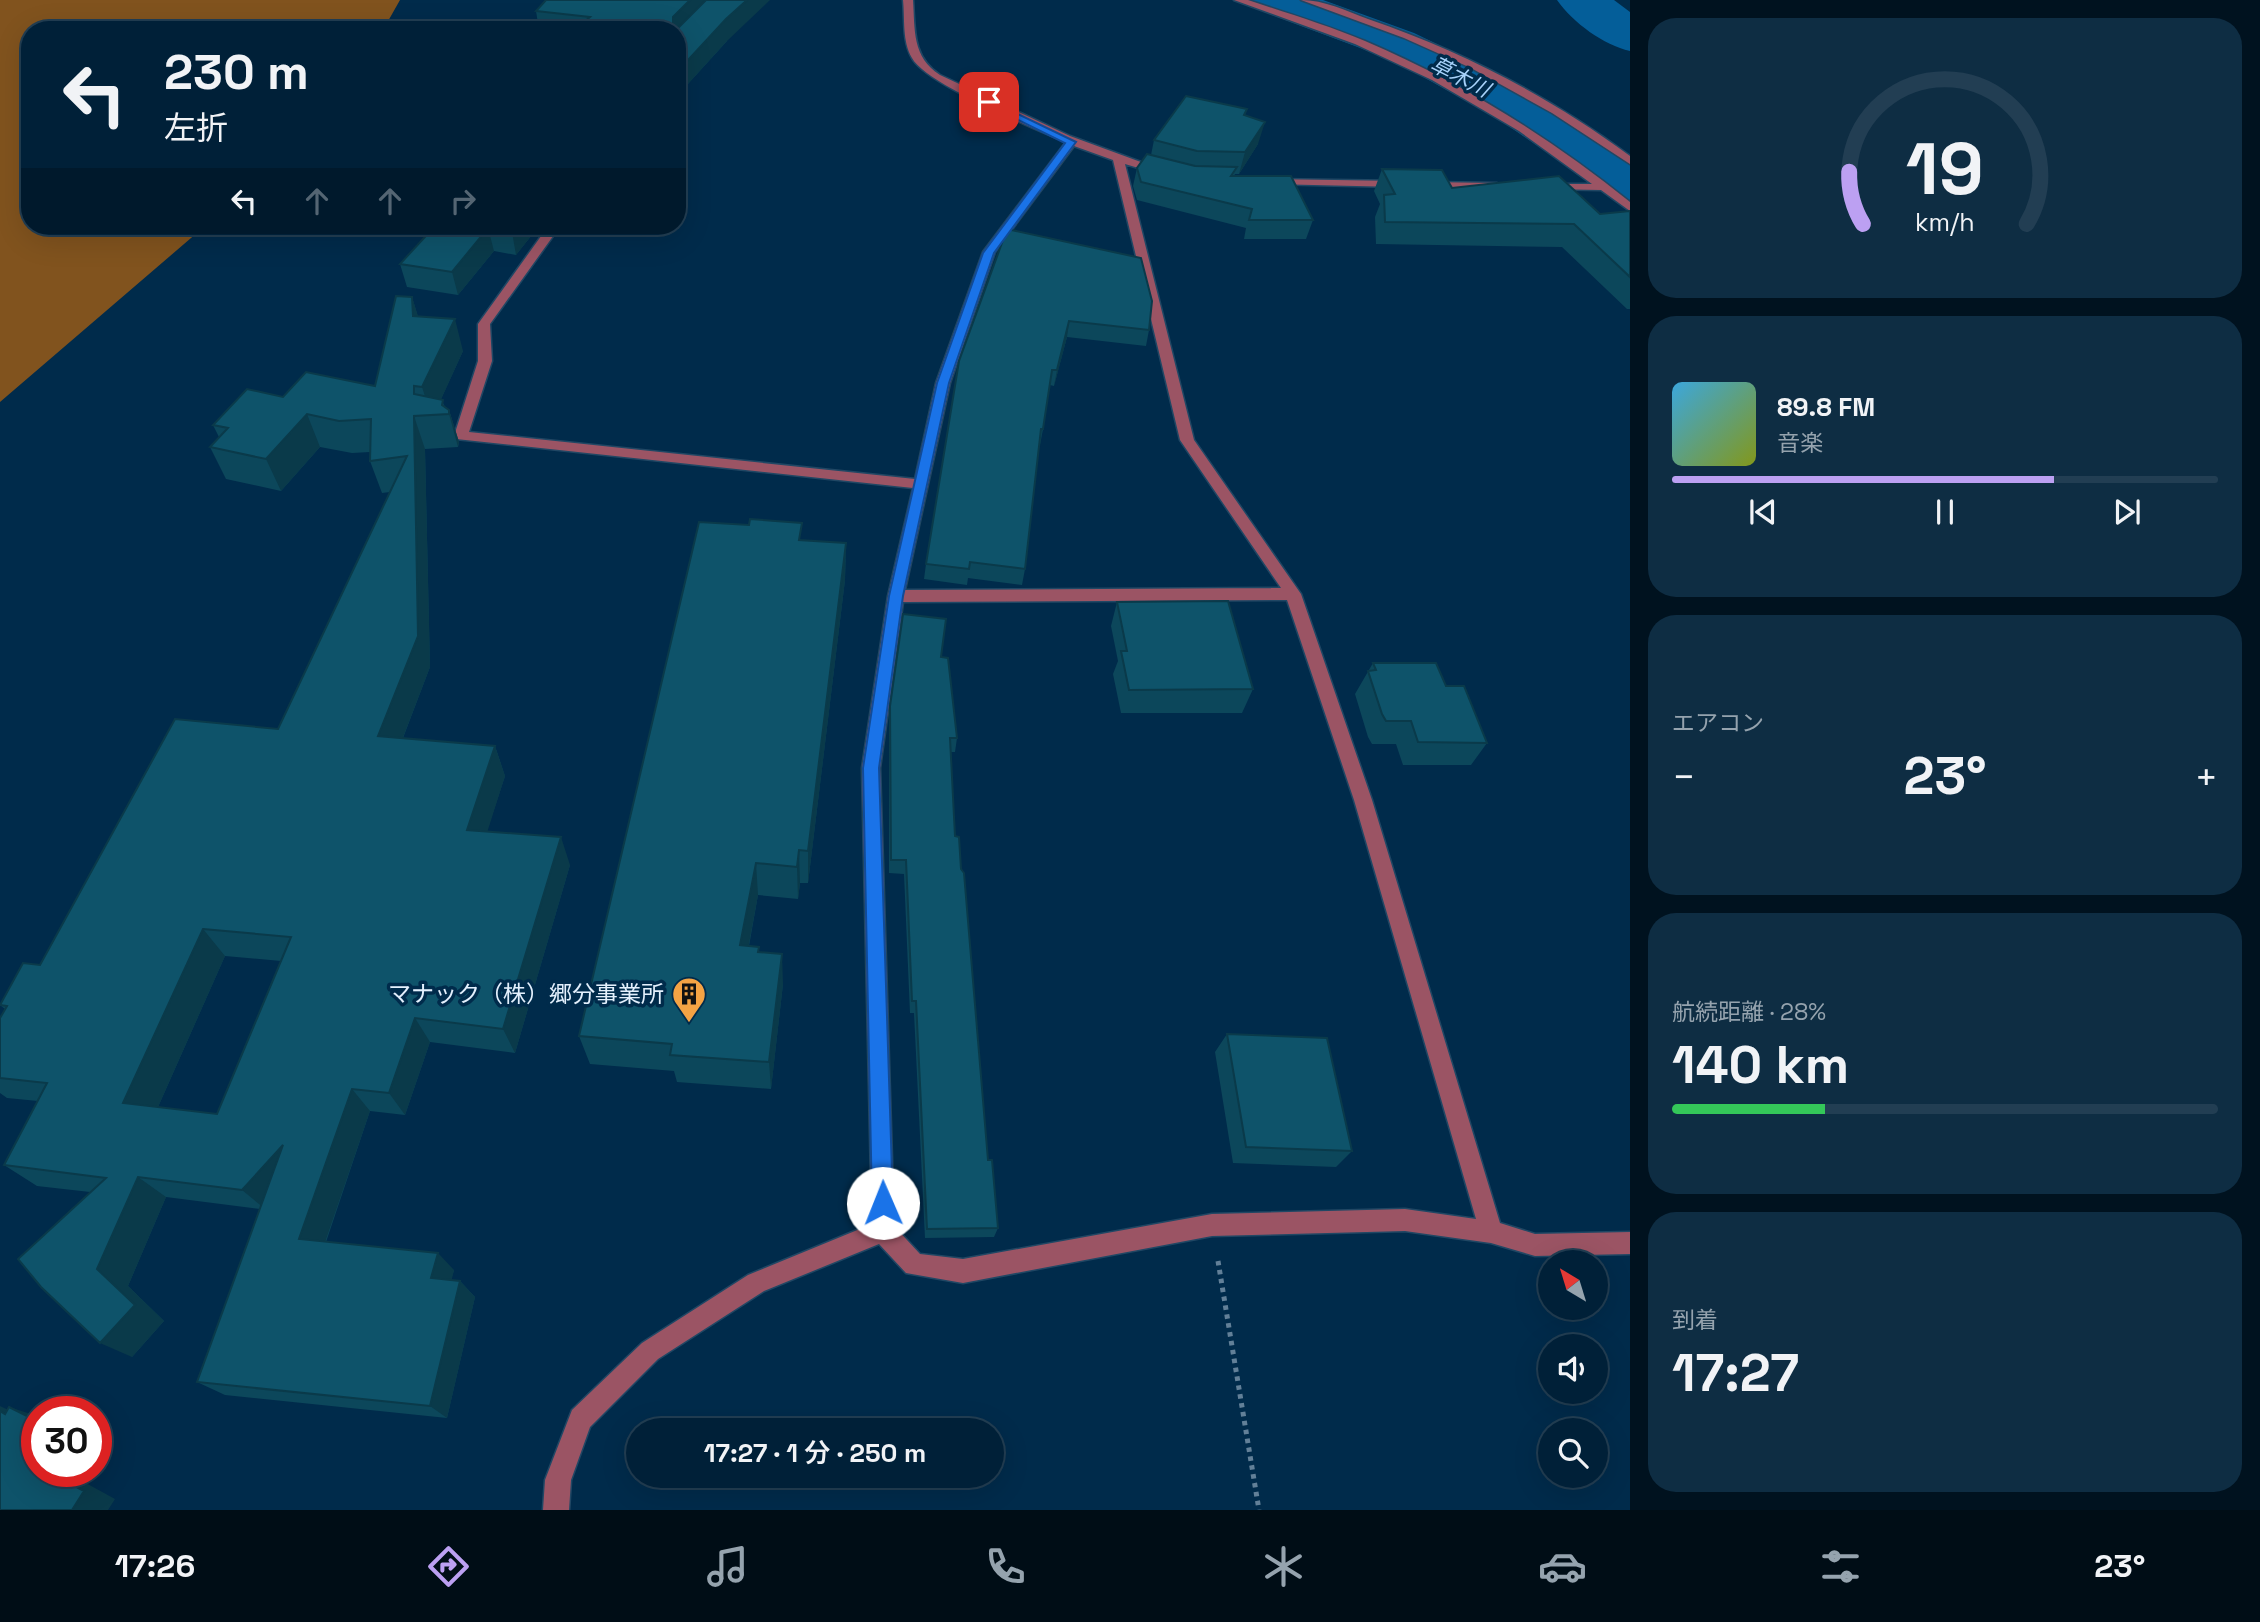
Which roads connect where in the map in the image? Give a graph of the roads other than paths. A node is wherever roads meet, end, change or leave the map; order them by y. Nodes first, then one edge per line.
1 (908, 0) edge
2 (1239, 0) edge
3 (1306, 0) edge
4 (1511, 89) junction
5 (1481, 99) junction
6 (1071, 142) junction
7 (1118, 160) junction
8 (1630, 161) edge
9 (1171, 174) edge
10 (1256, 181) edge
11 (1509, 186) edge
12 (1536, 186) edge
13 (1604, 187) junction
14 (1630, 208) edge
15 (548, 235) edge
16 (921, 484) junction
17 (1293, 594) junction
18 (896, 596) junction
19 (883, 1231) junction
20 (1491, 1232) junction
21 (1630, 1243) edge
22 (556, 1510) edge

1 - 6 street
2 - 5 street
3 - 4 street
4 - 5 street
4 - 8 street
5 - 13 street
6 - 7 street
6 - 16 street
7 - 9 street
7 - 17 street
10 - 11 street
12 - 13 street
13 - 14 street
15 - 16 street
16 - 18 street
17 - 18 street
17 - 20 street
18 - 19 street
19 - 20 street
19 - 22 street
20 - 21 street

